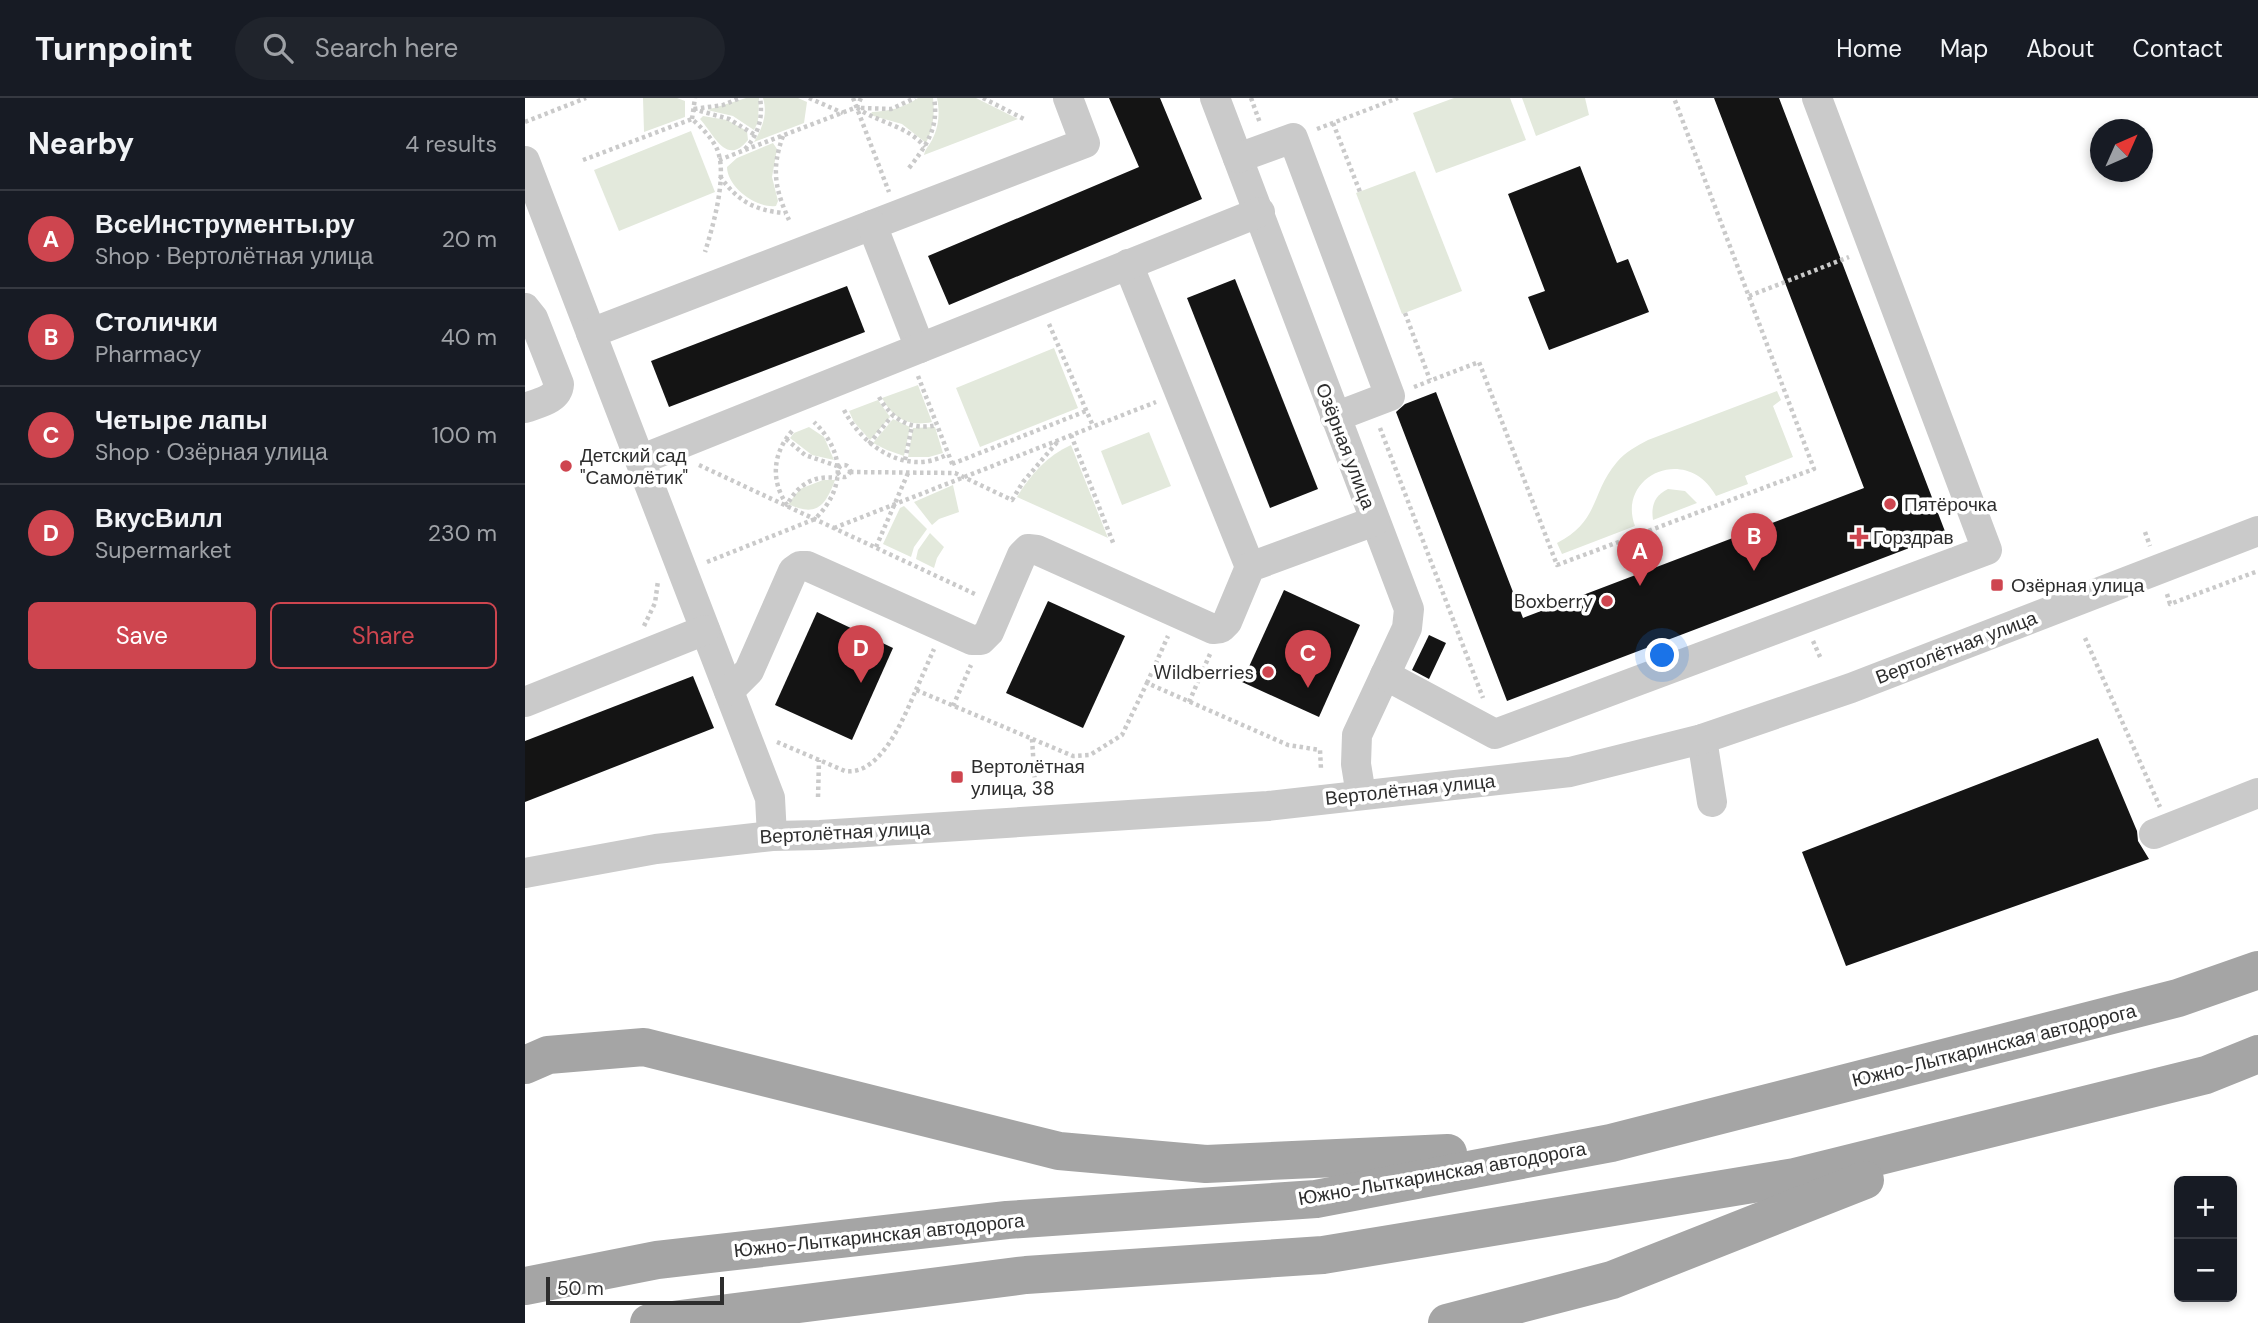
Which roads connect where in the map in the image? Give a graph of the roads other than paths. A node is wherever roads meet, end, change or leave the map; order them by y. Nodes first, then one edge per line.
1 (1068, 98) edge
2 (1215, 98) edge
3 (1817, 98) edge
4 (1238, 158) junction
5 (525, 161) edge
6 (531, 192) edge
7 (1260, 212) junction
8 (885, 220) junction
9 (1128, 264) junction
10 (525, 308) edge
11 (591, 333) junction
12 (914, 350) junction
13 (525, 408) edge
14 (1335, 417) junction
15 (654, 455) junction
16 (1375, 521) junction
17 (2258, 531) edge
18 (1251, 567) junction
19 (705, 630) junction
20 (1385, 675) junction
21 (729, 691) junction
22 (525, 702) edge
23 (1703, 739) junction
24 (2258, 793) edge
25 (1361, 795) junction
26 (1712, 802) dead end
27 (2162, 830) road end
28 (772, 836) junction
29 (525, 873) edge
30 (2258, 970) edge
31 (2258, 1054) edge
32 (525, 1066) edge
33 (2009, 1124) junction
34 (1611, 1143) junction
35 (525, 1286) edge
36 (649, 1323) edge
37 (1447, 1323) edge

1 - 8 street
2 - 4 street, Озёрная улица
3 - 20 street
4 - 7 street, Озёрная улица
4 - 14 street
5 - 6 street
6 - 11 street
7 - 9 street
7 - 14 street, Озёрная улица
8 - 11 street
8 - 12 street
9 - 12 street
9 - 18 street
10 - 13 street
11 - 15 street
12 - 15 street
14 - 16 street, Озёрная улица
15 - 19 street
16 - 18 street
16 - 20 street, Озёрная улица
17 - 23 street, Вертолётная улица
18 - 21 street
19 - 21 street
19 - 22 street
20 - 25 street, Озёрная улица
21 - 28 street
23 - 25 street, Вертолётная улица
23 - 26 street
24 - 27 street
25 - 28 street, Вертолётная улица
28 - 29 street, Вертолётная улица
30 - 34 main road, Южно-Лыткаринская автодорога
31 - 33 main road
32 - 34 main road
33 - 36 main road
33 - 37 main road
34 - 35 main road, Южно-Лыткаринская автодорога

